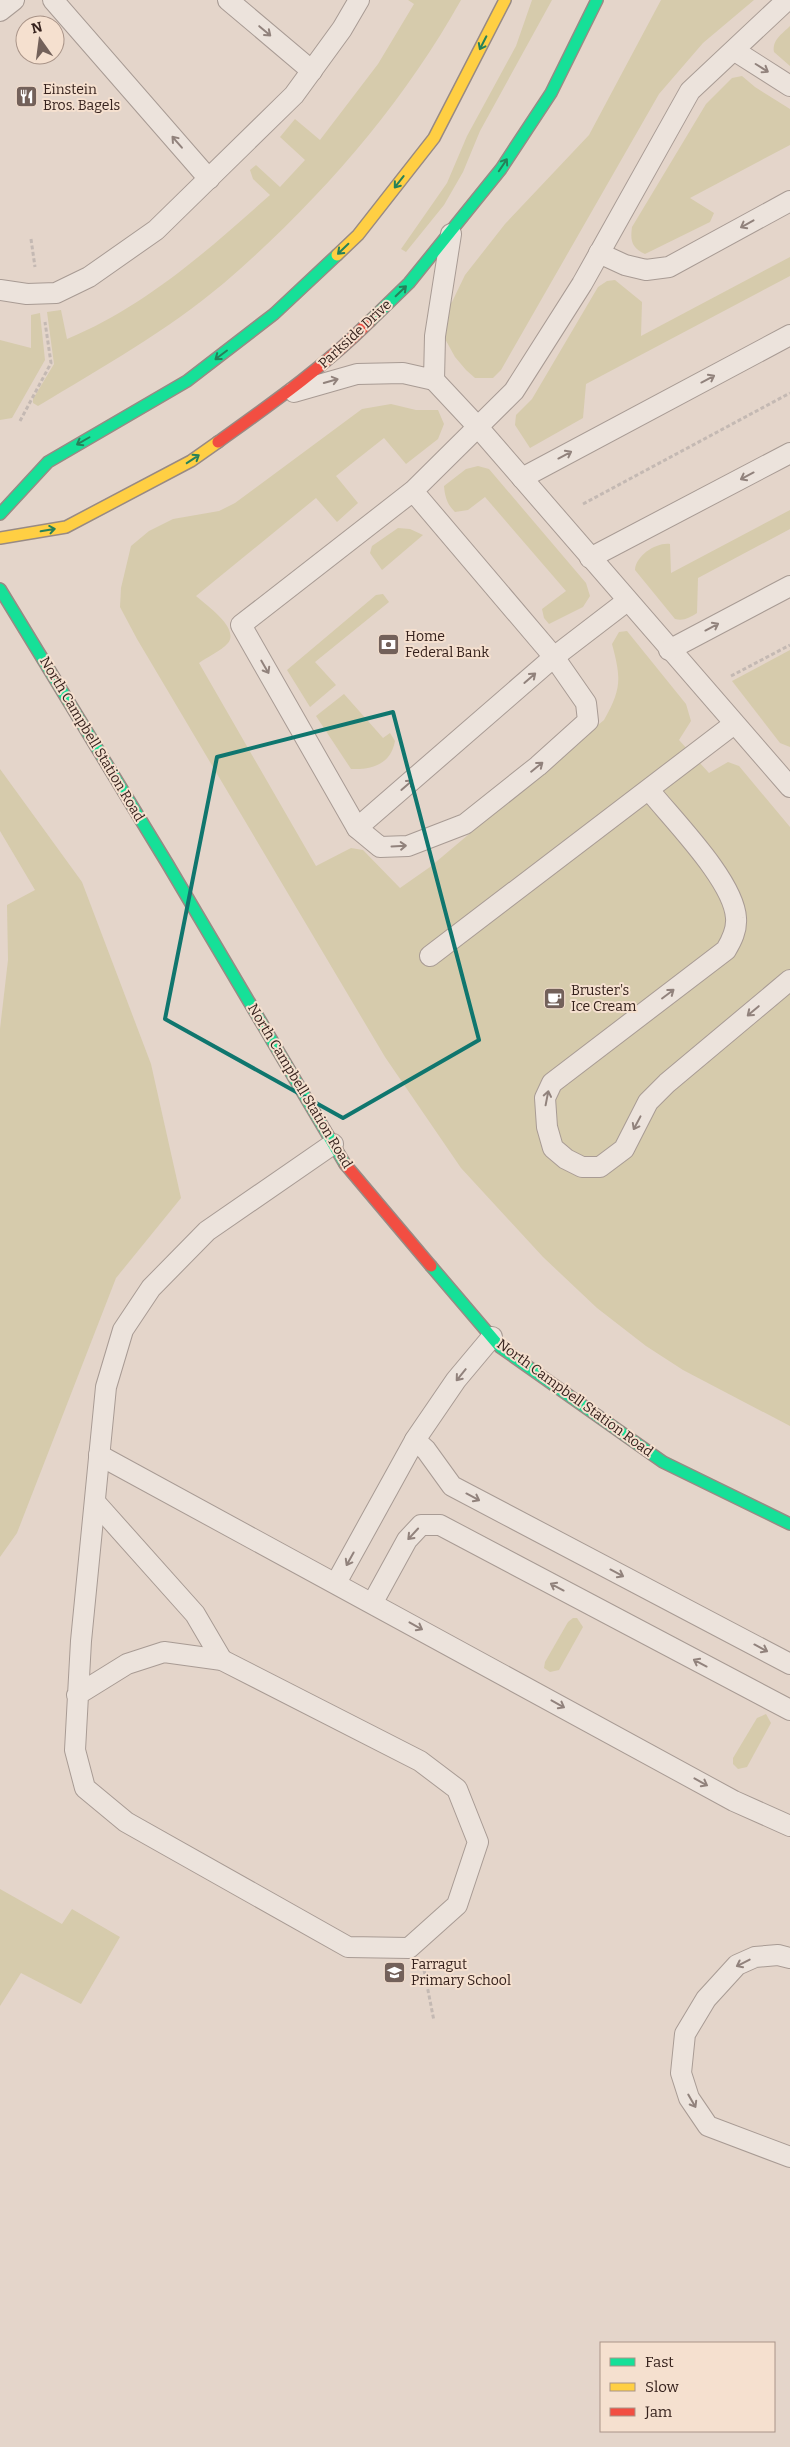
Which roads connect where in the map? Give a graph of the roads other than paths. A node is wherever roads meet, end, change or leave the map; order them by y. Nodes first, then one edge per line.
1 (14, 0) edge
2 (54, 0) edge
3 (228, 0) edge
4 (359, 0) edge
5 (505, 0) edge
6 (597, 0) edge
7 (787, 0) edge
8 (0, 11) edge
9 (735, 51) junction
10 (312, 71) junction
11 (790, 86) edge
12 (209, 179) junction
13 (790, 201) edge
14 (451, 234) junction
15 (599, 253) junction
16 (0, 290) edge
17 (790, 335) edge
18 (434, 380) junction
19 (284, 395) junction
20 (477, 426) junction
21 (790, 453) edge
22 (522, 478) junction
23 (413, 491) junction
24 (0, 514) edge
25 (0, 538) edge
26 (590, 558) junction
27 (790, 586) edge
28 (0, 589) edge
29 (627, 601) junction
30 (669, 650) junction
31 (554, 657) junction
32 (734, 724) junction
33 (790, 788) edge
34 (649, 790) junction
35 (357, 828) junction
36 (430, 956) dead end
37 (790, 980) edge
38 (333, 1144) junction
39 (492, 1337) junction
40 (415, 1440) junction
41 (99, 1455) junction
42 (95, 1502) junction
43 (790, 1524) edge
44 (336, 1583) junction
45 (373, 1602) junction
46 (222, 1660) junction
47 (790, 1664) edge
48 (77, 1694) junction
49 (790, 1710) edge
50 (790, 1826) edge
51 (790, 1958) edge
52 (790, 2157) edge

1 - 8 lane
12 -> 2 lane
3 -> 10 lane
4 - 10 lane
5 -> 24 street
14 -> 6 street, Parkside Drive
7 - 9 lane
9 -> 11 lane
9 - 15 lane
10 - 12 lane
12 - 16 lane
13 -> 15 lane
14 - 18 lane
19 -> 14 street, Parkside Drive
15 - 20 lane
22 -> 17 lane
19 -> 18 lane
18 - 20 lane
25 -> 19 street, Parkside Drive
20 - 22 lane
20 - 23 lane
21 -> 26 lane
22 - 26 lane
23 - 31 lane
23 -> 35 lane
26 - 29 lane
30 -> 27 lane
28 - 38 street, North Campbell Station Road
29 - 30 lane
29 - 31 lane
30 - 32 lane
35 -> 31 lane
35 -> 31 lane
32 - 33 lane
32 - 34 lane
34 - 36 lane
37 -> 34 lane
38 - 39 street, North Campbell Station Road
38 - 41 lane
39 -> 40 lane
39 - 43 street, North Campbell Station Road
40 -> 44 lane
40 -> 47 lane
41 - 42 lane
41 - 44 lane
42 - 46 lane
42 - 48 lane
44 - 45 lane
49 -> 45 lane
45 -> 50 lane
46 - 48 lane
46 - 48 lane
51 -> 52 lane

